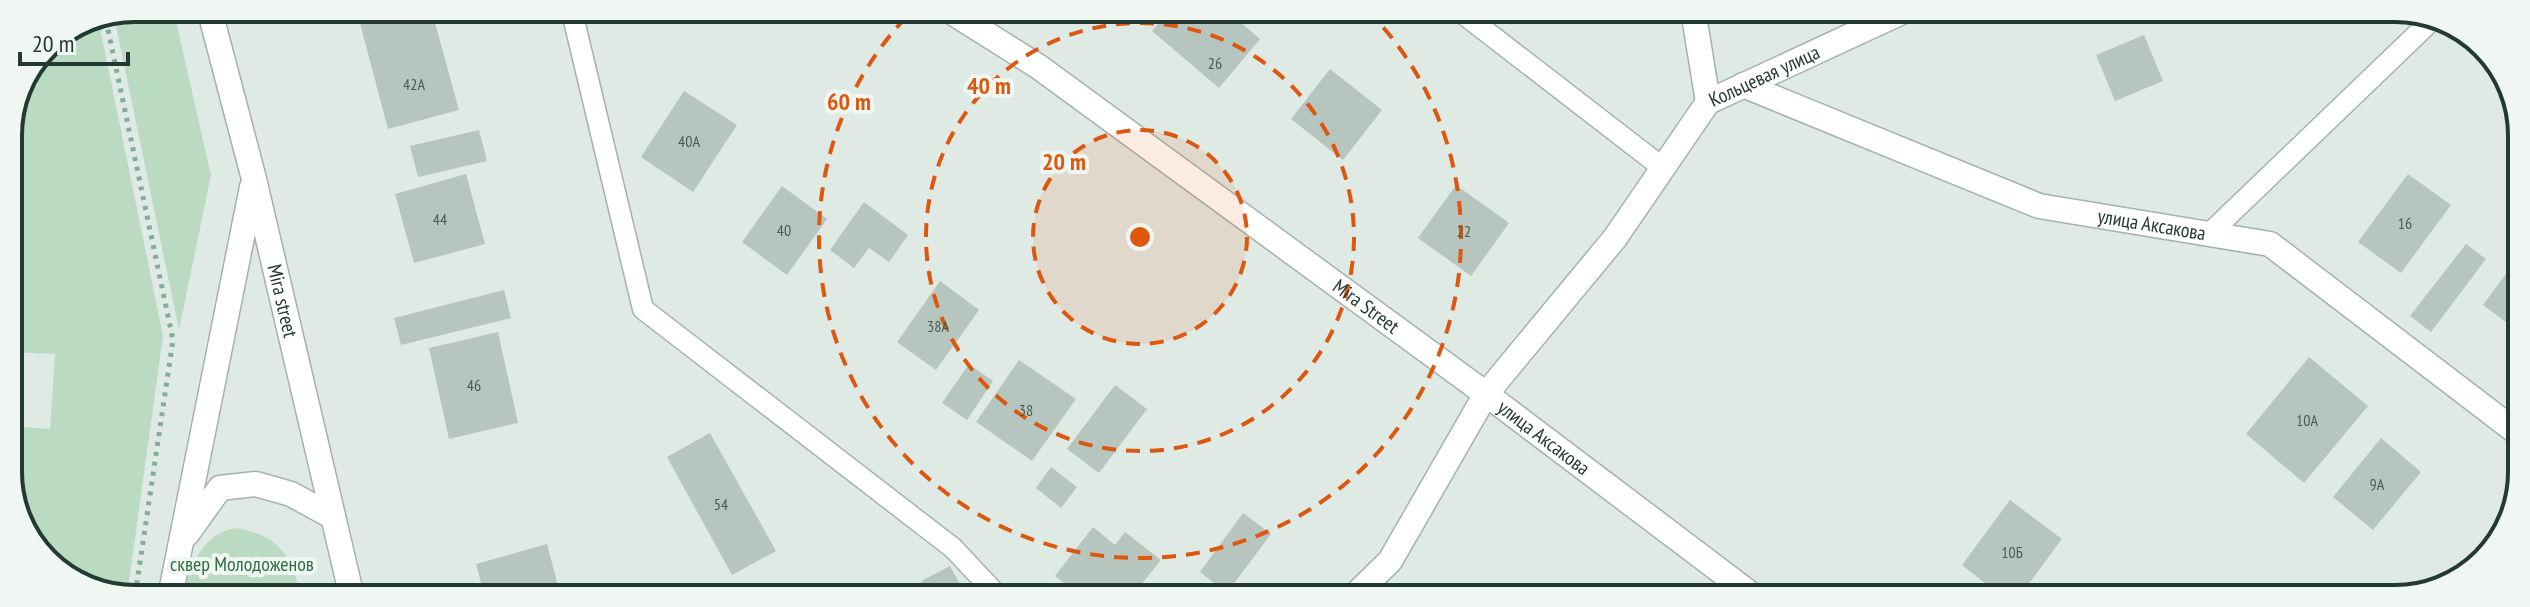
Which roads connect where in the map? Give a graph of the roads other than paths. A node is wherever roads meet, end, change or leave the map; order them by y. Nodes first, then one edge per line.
1 (213, 22) edge
2 (574, 22) edge
3 (968, 22) edge
4 (1474, 22) edge
5 (1695, 22) edge
6 (1880, 22) edge
7 (2425, 26) edge
8 (1743, 85) junction
9 (1708, 102) junction
10 (1663, 168) junction
11 (254, 179) junction
12 (2209, 234) junction
13 (1486, 394) junction
14 (2508, 426) edge
15 (333, 517) junction
16 (181, 542) junction
17 (172, 585) edge
18 (349, 585) edge
19 (988, 585) edge
20 (1365, 585) edge
21 (1739, 585) edge

1 - 11 street, Mira street
2 - 19 lane
3 - 13 street, Mira Street
4 - 10 lane
5 - 9 street, Кольцевая улица
6 - 8 street, Кольцевая улица
7 - 12 lane
8 - 9 street, Кольцевая улица
8 - 12 street, улица Аксакова
9 - 10 street
10 - 13 street
11 - 15 street, Mira street
11 - 16 street
12 - 14 street, улица Аксакова
13 - 20 street
13 - 21 street, улица Аксакова
15 - 16 street
15 - 18 street, Mira street
16 - 17 street

